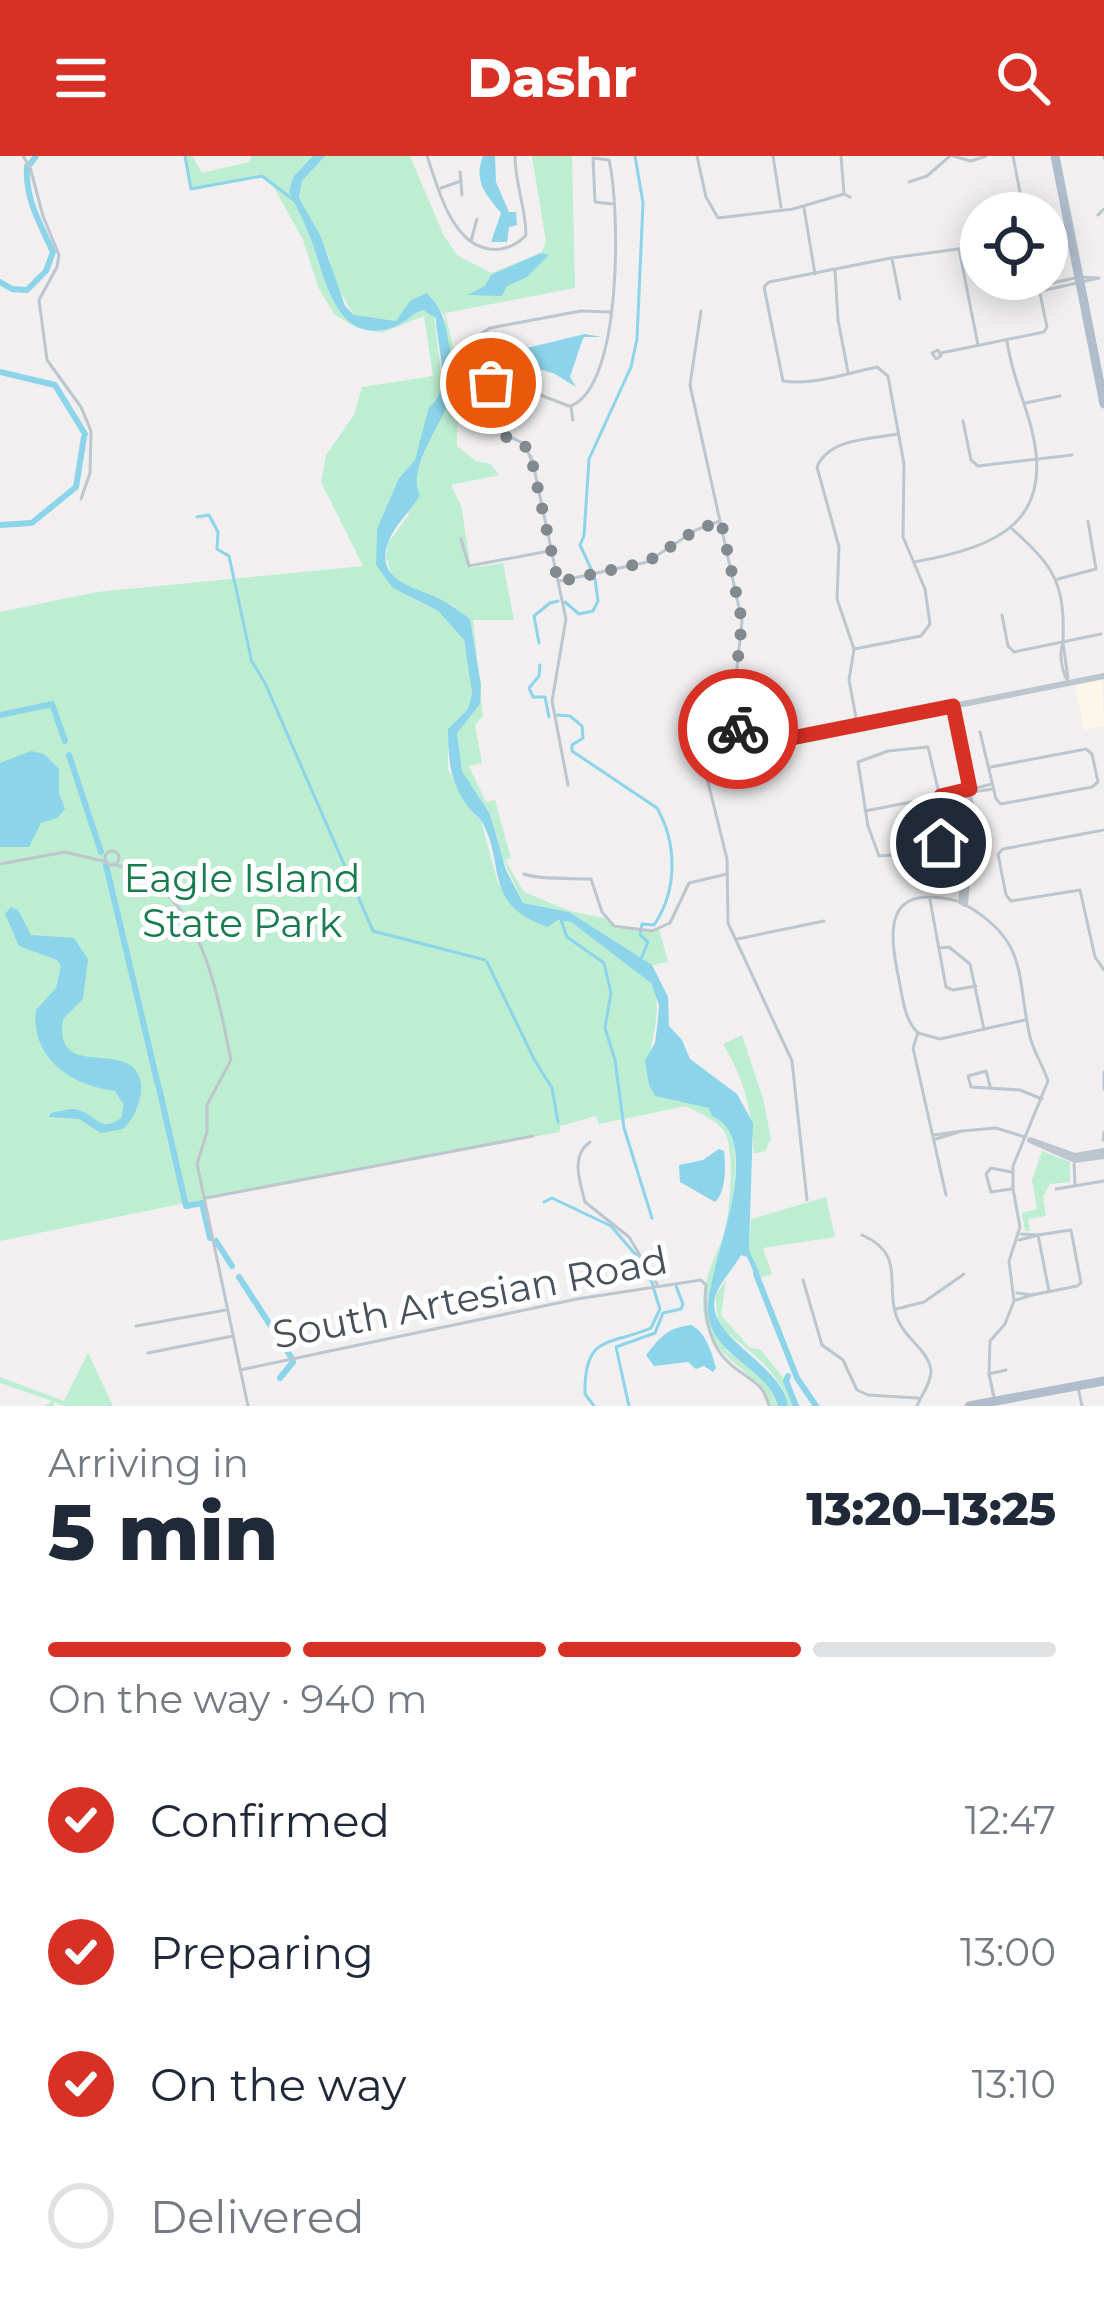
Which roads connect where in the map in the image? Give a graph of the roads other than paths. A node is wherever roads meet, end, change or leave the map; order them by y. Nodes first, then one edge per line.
1 (23, 156) edge
2 (427, 156) edge
3 (515, 156) edge
4 (697, 156) edge
5 (772, 156) edge
6 (841, 156) edge
7 (952, 156) edge
8 (986, 156) edge
9 (1013, 156) edge
10 (1055, 156) edge
11 (592, 157) edge
12 (460, 172) dead end
13 (461, 181) junction
14 (908, 182) dead end
15 (439, 189) junction
16 (1020, 192) edge
17 (462, 194) dead end
18 (616, 204) junction
19 (803, 206) junction
20 (1104, 209) edge
21 (781, 211) junction
22 (1099, 214) dead end
23 (477, 219) dead end
24 (470, 242) junction
25 (959, 250) joint
26 (891, 258) junction
27 (835, 271) junction
28 (815, 274) junction
29 (1101, 278) edge
30 (1080, 280) junction
31 (1068, 283) edge
32 (900, 299) dead end
33 (1041, 300) edge
34 (701, 311) dead end
35 (610, 312) junction
36 (1007, 341) junction
37 (979, 346) junction
38 (941, 353) dead end
39 (848, 374) junction
40 (488, 383) junction
41 (1060, 396) dead end
42 (1023, 404) junction
43 (1104, 404) edge
44 (571, 406) junction
45 (573, 420) dead end
46 (963, 421) dead end
47 (899, 434) junction
48 (1072, 455) dead end
49 (1036, 461) junction
50 (81, 499) dead end
51 (721, 521) junction
52 (1088, 521) dead end
53 (1011, 528) junction
54 (461, 539) dead end
55 (551, 550) junction
56 (913, 562) junction
57 (1057, 579) junction
58 (558, 582) junction
59 (1002, 615) dead end
60 (1103, 633) edge
61 (1063, 643) junction
62 (854, 649) junction
63 (1104, 676) edge
64 (1068, 680) junction
65 (953, 708) junction
66 (857, 724) junction
67 (980, 732) dead end
68 (741, 748) junction
69 (702, 757) joint
70 (1104, 761) edge
71 (1095, 763) junction
72 (991, 767) junction
73 (568, 785) dead end
74 (994, 786) junction
75 (970, 791) junction
76 (943, 796) junction
77 (865, 811) junction
78 (1104, 830) edge
79 (105, 855) junction
80 (95, 857) junction
81 (118, 858) junction
82 (110, 863) junction
83 (0, 864) edge
84 (124, 868) junction
85 (524, 874) dead end
86 (728, 874) junction
87 (930, 898) junction
88 (963, 903) junction
89 (824, 921) dead end
90 (735, 939) junction
91 (938, 948) junction
92 (1103, 970) edge
93 (976, 986) junction
94 (1027, 1020) junction
95 (984, 1030) junction
96 (918, 1033) junction
97 (1103, 1073) edge
98 (990, 1086) dead end
99 (1104, 1089) edge
100 (1043, 1099) junction
101 (1104, 1132) edge
102 (533, 1136) dead end
103 (934, 1137) junction
104 (1028, 1138) junction
105 (1103, 1140) edge
106 (590, 1142) dead end
107 (1104, 1154) edge
108 (1075, 1158) junction
109 (1012, 1172) junction
110 (1104, 1180) edge
111 (1075, 1186) junction
112 (1013, 1189) junction
113 (1055, 1189) dead end
114 (946, 1195) dead end
115 (204, 1198) junction
116 (807, 1200) dead end
117 (862, 1235) dead end
118 (1039, 1235) junction
119 (1018, 1237) junction
120 (964, 1274) dead end
121 (803, 1280) dead end
122 (658, 1286) junction
123 (1049, 1291) junction
124 (1014, 1293) junction
125 (1032, 1295) junction
126 (1014, 1300) junction
127 (228, 1309) junction
128 (895, 1310) junction
129 (136, 1326) dead end
130 (233, 1336) junction
131 (148, 1353) dead end
132 (240, 1370) junction
133 (1006, 1370) dead end
134 (989, 1374) junction
135 (1104, 1381) edge
136 (1078, 1386) junction
137 (994, 1397) junction
138 (920, 1398) junction
139 (248, 1406) edge
140 (769, 1406) edge
141 (917, 1406) edge
142 (969, 1406) edge
143 (1082, 1406) edge

1 - 50 street
2 - 15 street
3 - 24 street
4 - 21 street
5 - 21 street
6 - 19 street
7 - 8 street
7 - 14 street
9 - 16 street
10 - 30 main road
11 - 18 street
11 - 18 street
12 - 13 street
13 - 15 street
13 - 17 street
15 - 24 street
18 - 35 street
19 - 21 street
19 - 28 street
20 - 22 street
23 - 24 street
25 - 26 street
25 - 37 street
26 - 27 street
26 - 32 street
27 - 28 street
27 - 39 street
28 - 39 street
29 - 30 street
30 - 31 street
30 - 43 main road
33 - 36 street
34 - 51 street
35 - 40 street
35 - 44 street
36 - 37 street
36 - 42 street
37 - 38 street
39 - 47 street
40 - 44 street
40 - 55 street
41 - 42 street
42 - 49 street
44 - 45 street
46 - 49 street
47 - 56 street
47 - 62 street
48 - 49 street
49 - 53 street
51 - 58 street
51 - 68 street
52 - 57 street
53 - 56 street
53 - 57 street
54 - 55 street
55 - 58 street
56 - 62 street
57 - 61 street
58 - 73 street
59 - 61 street
60 - 61 street
61 - 64 street
62 - 66 street
63 - 64 street
64 - 65 street
65 - 66 street
65 - 75 street
66 - 68 street
67 - 72 street
68 - 69 street
69 - 86 street
70 - 71 street
71 - 72 street
71 - 74 street
72 - 74 street
74 - 75 street
75 - 76 street
75 - 88 street
76 - 77 street
76 - 77 street
76 - 77 street
78 - 92 street
79 - 80 street
79 - 81 street
79 - 82 street
80 - 82 street
80 - 83 street
81 - 82 street
81 - 84 street
82 - 84 street
84 - 115 street
85 - 86 street
86 - 90 street
87 - 88 street
87 - 91 street
87 - 96 street
88 - 94 street
89 - 90 street
90 - 116 street
91 - 93 street
91 - 93 street
93 - 95 street
94 - 95 street
94 - 100 street
95 - 96 street
96 - 103 street
97 - 99 street
98 - 100 street
100 - 104 street
101 - 105 street
102 - 115 street
103 - 104 street
103 - 114 street
104 - 108 street
104 - 109 street
106 - 122 street
107 - 108 street
108 - 111 street
109 - 112 street
109 - 112 street
110 - 111 street
111 - 113 street
112 - 119 street
115 - 127 street
117 - 128 street
118 - 119 street
118 - 123 street
118 - 123 street
119 - 124 street
120 - 128 street
121 - 138 street
122 - 132 street, South Artesian Road
122 - 140 street, South Artesian Road
123 - 125 street
124 - 125 street
124 - 126 street
125 - 126 street
126 - 134 street
127 - 129 street
127 - 130 street
128 - 138 street
130 - 131 street
130 - 132 street
132 - 139 street
133 - 134 street
134 - 137 street
135 - 136 main road
136 - 137 main road
136 - 143 street
137 - 142 main road
138 - 141 street

